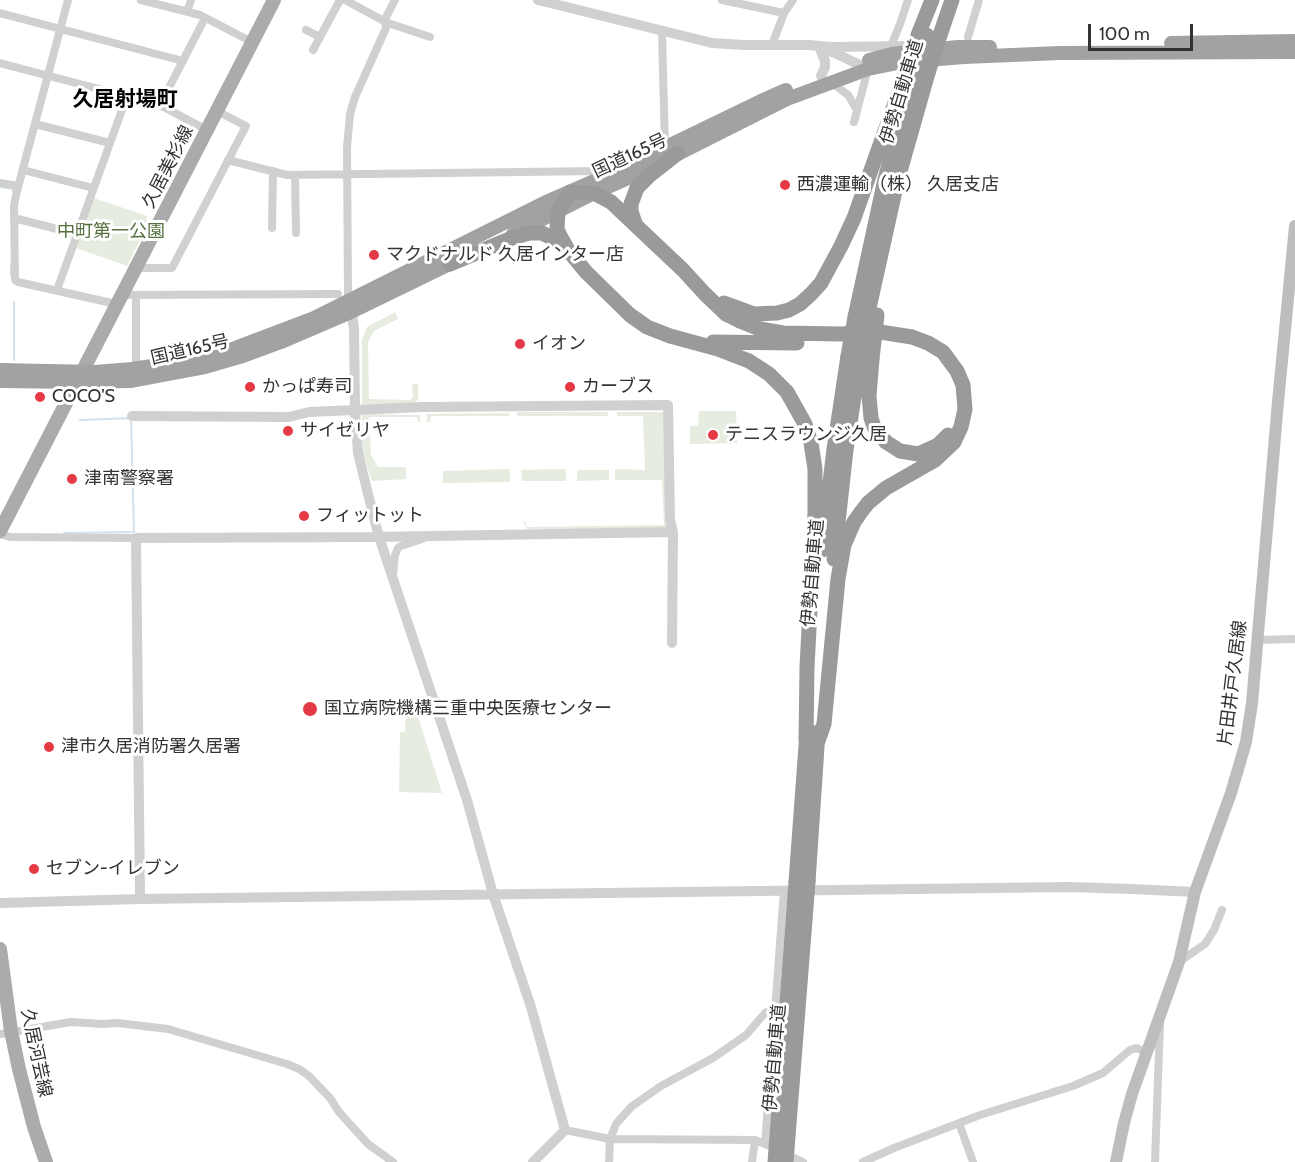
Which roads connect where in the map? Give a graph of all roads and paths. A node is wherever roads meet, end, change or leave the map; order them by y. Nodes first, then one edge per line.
1 (68, 0) edge
2 (141, 0) edge
3 (191, 0) edge
4 (274, 0) edge
5 (343, 0) edge
6 (395, 0) edge
7 (538, 0) edge
8 (722, 0) edge
9 (793, 0) edge
10 (908, 0) edge
11 (932, 0) edge
12 (939, 0) edge
13 (952, 0) edge
14 (979, 0) edge
15 (187, 12) junction
16 (0, 13) edge
17 (784, 13) junction
18 (206, 18) junction
19 (384, 22) junction
20 (61, 28) junction
21 (306, 30) dead end
22 (662, 32) junction
23 (928, 35) junction
24 (320, 37) junction
25 (968, 37) dead end
26 (430, 38) dead end
27 (1295, 41) edge
28 (252, 42) junction
29 (772, 45) junction
30 (891, 46) junction
31 (958, 47) junction
32 (825, 48) junction
33 (314, 50) dead end
34 (1295, 52) edge
35 (183, 61) junction
36 (0, 63) edge
37 (863, 65) junction
38 (916, 73) junction
39 (48, 75) junction
40 (826, 79) junction
41 (127, 96) junction
42 (160, 105) junction
43 (857, 110) junction
44 (217, 111) junction
45 (854, 122) dead end
46 (35, 124) junction
47 (207, 130) junction
48 (110, 143) junction
49 (671, 151) junction
50 (228, 160) junction
51 (23, 170) junction
52 (273, 171) junction
53 (347, 174) junction
54 (295, 175) junction
55 (608, 175) junction
56 (0, 183) edge
57 (18, 186) junction
58 (93, 188) junction
59 (570, 192) junction
60 (594, 193) junction
61 (558, 212) junction
62 (14, 218) junction
63 (635, 223) junction
64 (1295, 226) edge
65 (272, 228) dead end
66 (296, 233) dead end
67 (77, 234) junction
68 (568, 250) junction
69 (450, 264) junction
70 (135, 268) junction
71 (1293, 277) edge
72 (57, 290) junction
73 (705, 294) junction
74 (136, 296) junction
75 (119, 300) junction
76 (346, 302) junction
77 (867, 316) junction
78 (692, 341) junction
79 (860, 357) junction
80 (136, 368) junction
81 (0, 370) edge
82 (79, 377) junction
83 (0, 381) edge
84 (355, 410) junction
85 (132, 416) dead end
86 (0, 532) edge
87 (673, 532) junction
88 (434, 536) junction
89 (379, 537) junction
90 (136, 538) junction
91 (392, 576) junction
92 (1295, 639) edge
93 (1257, 640) junction
94 (672, 643) dead end
95 (812, 741) junction
96 (796, 885) junction
97 (1195, 892) junction
98 (493, 894) junction
99 (140, 899) junction
100 (0, 903) edge
101 (1222, 910) dead end
102 (0, 949) edge
103 (1179, 962) junction
104 (776, 1006) junction
105 (1160, 1017) junction
106 (5, 1033) edge
107 (1146, 1052) junction
108 (959, 1123) junction
109 (565, 1130) junction
110 (610, 1139) junction
111 (755, 1140) junction
112 (765, 1144) junction
113 (46, 1162) edge
114 (393, 1162) edge
115 (533, 1162) edge
116 (609, 1162) edge
117 (752, 1162) edge
118 (775, 1162) edge
119 (786, 1162) edge
120 (803, 1162) edge
121 (863, 1162) edge
122 (973, 1162) edge
123 (1116, 1162) edge
124 (1155, 1162) edge

1 - 20 street
2 - 15 street
3 - 15 street
4 - 28 main road, 久居美杉線
5 - 19 street
5 - 24 street
6 - 19 street
7 - 22 street
8 - 17 street
9 - 17 street
10 - 30 street
11 - 23 highway
12 - 23 highway, 伊勢自動車道
13 - 23 highway, 伊勢自動車道
14 - 25 street
15 - 18 street
16 - 20 street
17 - 29 street
18 - 28 street
18 - 35 street
19 - 26 street
19 - 53 street
20 - 35 street
20 - 39 street
21 - 24 street
22 - 29 street
22 - 49 street
23 - 38 highway, 伊勢自動車道, bridge
24 - 33 street
27 - 31 highway, 国道165号
28 - 44 main road, 久居美杉線
29 - 32 street
30 - 31 street
30 - 32 street
31 - 37 highway, 国道165号
32 - 37 street
32 - 40 street
34 - 37 highway, 国道165号
35 - 42 street
36 - 39 street
37 - 40 highway, 国道165号
37 - 43 street
38 - 73 highway
38 - 77 highway, 伊勢自動車道
38 - 77 highway, 伊勢自動車道
39 - 41 street
39 - 46 street
40 - 43 street
40 - 49 highway, 国道165号
41 - 42 street
41 - 48 street
42 - 47 street
43 - 45 street
44 - 47 main road, 久居美杉線
44 - 50 street
46 - 48 street
46 - 51 street
47 - 70 main road, 久居美杉線
48 - 58 street
49 - 55 highway, 国道165号
49 - 60 highway, 国道165号
49 - 63 highway
50 - 52 street
50 - 70 street
51 - 57 street
51 - 58 street
52 - 54 street
52 - 65 street
53 - 54 street
53 - 55 street
53 - 76 street
54 - 66 street
55 - 59 highway, 国道165号
56 - 57 street
57 - 62 street
58 - 67 street
59 - 60 highway
59 - 61 highway
59 - 76 highway, 国道165号
60 - 61 highway, 国道165号
60 - 63 highway
61 - 68 highway
61 - 69 highway, 国道165号
62 - 67 street
62 - 72 street
63 - 73 highway
64 - 71 main road, 片田井戸久居線
67 - 72 street
68 - 69 highway
68 - 78 highway
69 - 76 highway, 国道165号
70 - 75 main road, 久居美杉線
71 - 93 main road, 片田井戸久居線
72 - 75 street
73 - 95 highway
74 - 75 street
74 - 76 street
74 - 80 street
75 - 82 main road, 久居美杉線
76 - 80 highway, 国道165号
76 - 82 highway, 国道165号
76 - 84 street
77 - 79 highway, 伊勢自動車道, bridge
78 - 79 highway
78 - 95 highway
79 - 95 highway, 伊勢自動車道
80 - 82 highway, 国道165号
81 - 82 highway, 国道165号
82 - 83 highway, 国道165号
82 - 86 main road
84 - 85 street
84 - 87 street
84 - 89 street
86 - 90 street
87 - 88 street
87 - 94 street
88 - 89 street
88 - 91 street
89 - 90 street
89 - 91 street
90 - 99 street
91 - 98 street
92 - 93 street
93 - 97 main road, 片田井戸久居線
95 - 96 highway, 伊勢自動車道
96 - 97 street
96 - 98 street
96 - 104 street
96 - 118 highway, 伊勢自動車道, bridge
96 - 119 highway, 伊勢自動車道, bridge
97 - 103 main road, 片田井戸久居線
98 - 99 street
98 - 109 street
99 - 100 street
101 - 103 street
102 - 106 main road, 久居河芸線
103 - 105 main road, 片田井戸久居線
104 - 110 street
104 - 112 street
105 - 107 main road, 片田井戸久居線
105 - 124 street
106 - 113 main road, 久居河芸線
106 - 114 street
107 - 108 street
107 - 123 main road, 片田井戸久居線
108 - 121 street
108 - 122 street
109 - 110 street
109 - 115 street
110 - 111 street
110 - 116 street
111 - 112 street
111 - 117 street
112 - 120 street

